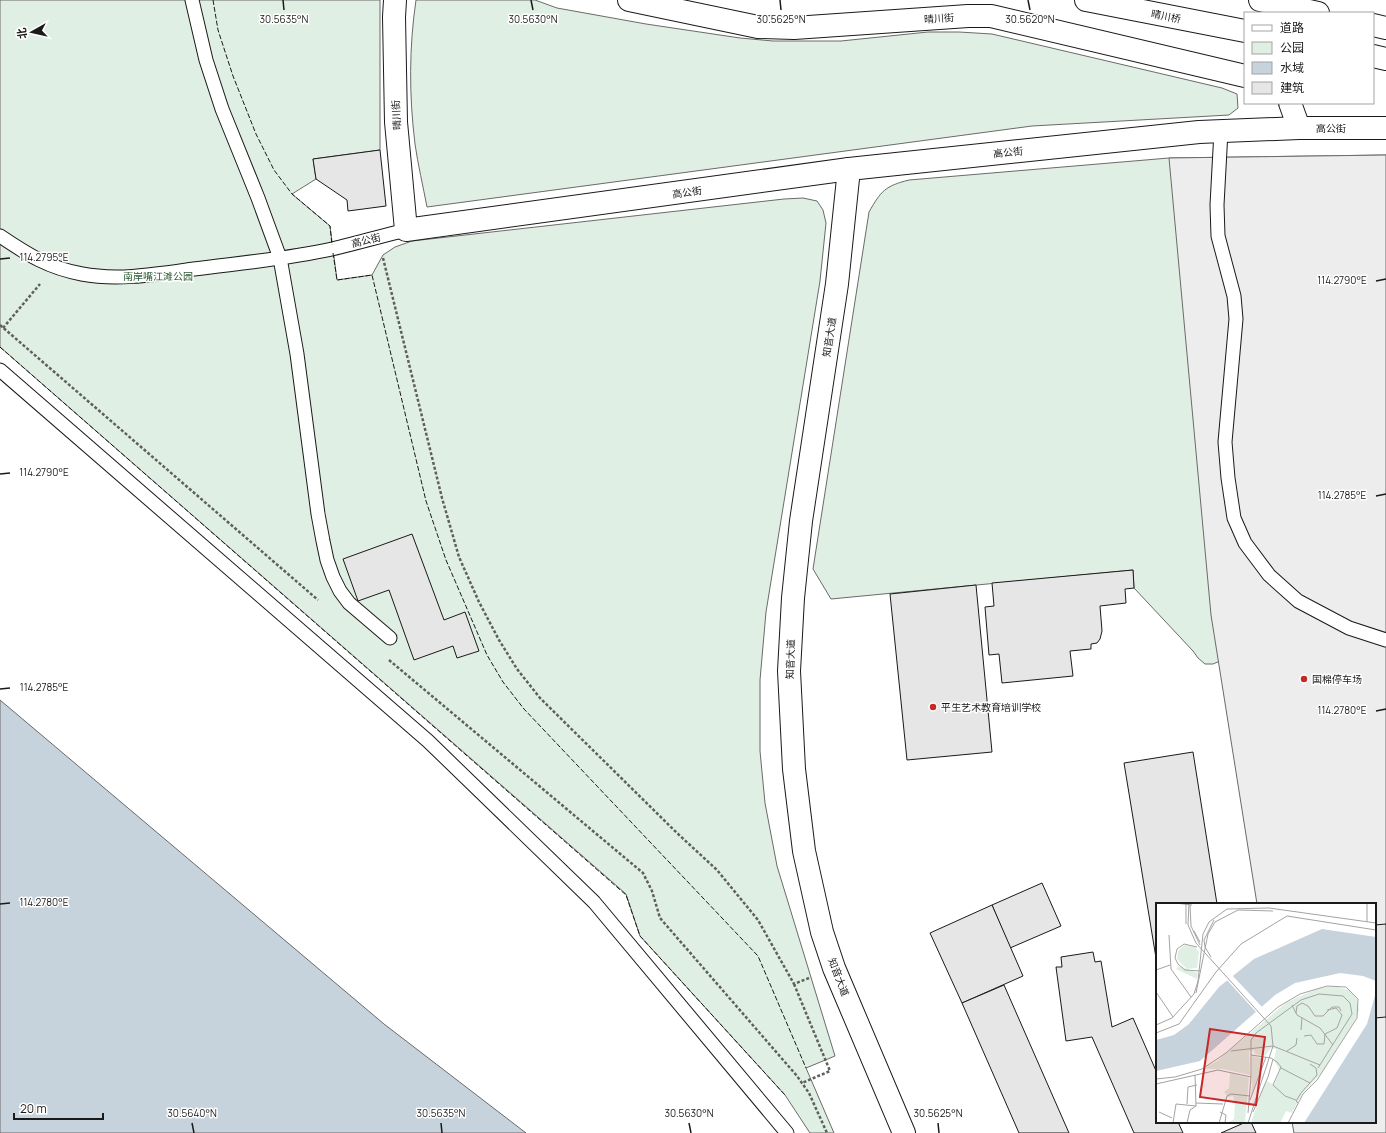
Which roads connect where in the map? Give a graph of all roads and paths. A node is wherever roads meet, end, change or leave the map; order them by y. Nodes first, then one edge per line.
1 (192, 0) edge
2 (395, 0) edge
3 (629, 0) edge
4 (1086, 0) edge
5 (1260, 0) edge
6 (1314, 12) edge
7 (1374, 25) edge
8 (1386, 28) edge
9 (1244, 31) edge
10 (1374, 56) edge
11 (1386, 59) edge
12 (1244, 76) edge
13 (1290, 104) edge
14 (1299, 128) junction
15 (1386, 128) edge
16 (1221, 131) junction
17 (849, 169) junction
18 (406, 230) junction
19 (0, 236) edge
20 (379, 237) junction
21 (280, 258) junction
22 (42, 282) dead end
23 (0, 325) edge
24 (3, 328) junction
25 (0, 370) edge
26 (323, 604) dead end
27 (390, 638) dead end
28 (1386, 640) edge
29 (384, 656) dead end
30 (834, 968) junction
31 (794, 984) junction
32 (802, 1083) junction
33 (787, 1133) edge
34 (827, 1133) edge
35 (904, 1133) edge

1 - 21 lane
2 - 18 main road, 晴川街
3 - 12 main road, 晴川街
4 - 9 main road, 晴川桥
5 - 6 main road
7 - 8 main road
10 - 11 main road
13 - 14 main road
14 - 15 main road, 高公街
14 - 16 main road, 高公街
16 - 17 main road, 高公街
16 - 28 lane
17 - 18 main road, 高公街
17 - 30 main road, 知音大道
18 - 20 lane, 高公街
19 - 21 lane, 高公街
20 - 21 lane, 高公街
20 - 31 path
21 - 27 lane
22 - 24 path
23 - 24 path
24 - 26 path
25 - 33 lane
29 - 32 path
30 - 31 path
30 - 35 main road, 知音大道
31 - 32 path
32 - 34 path

